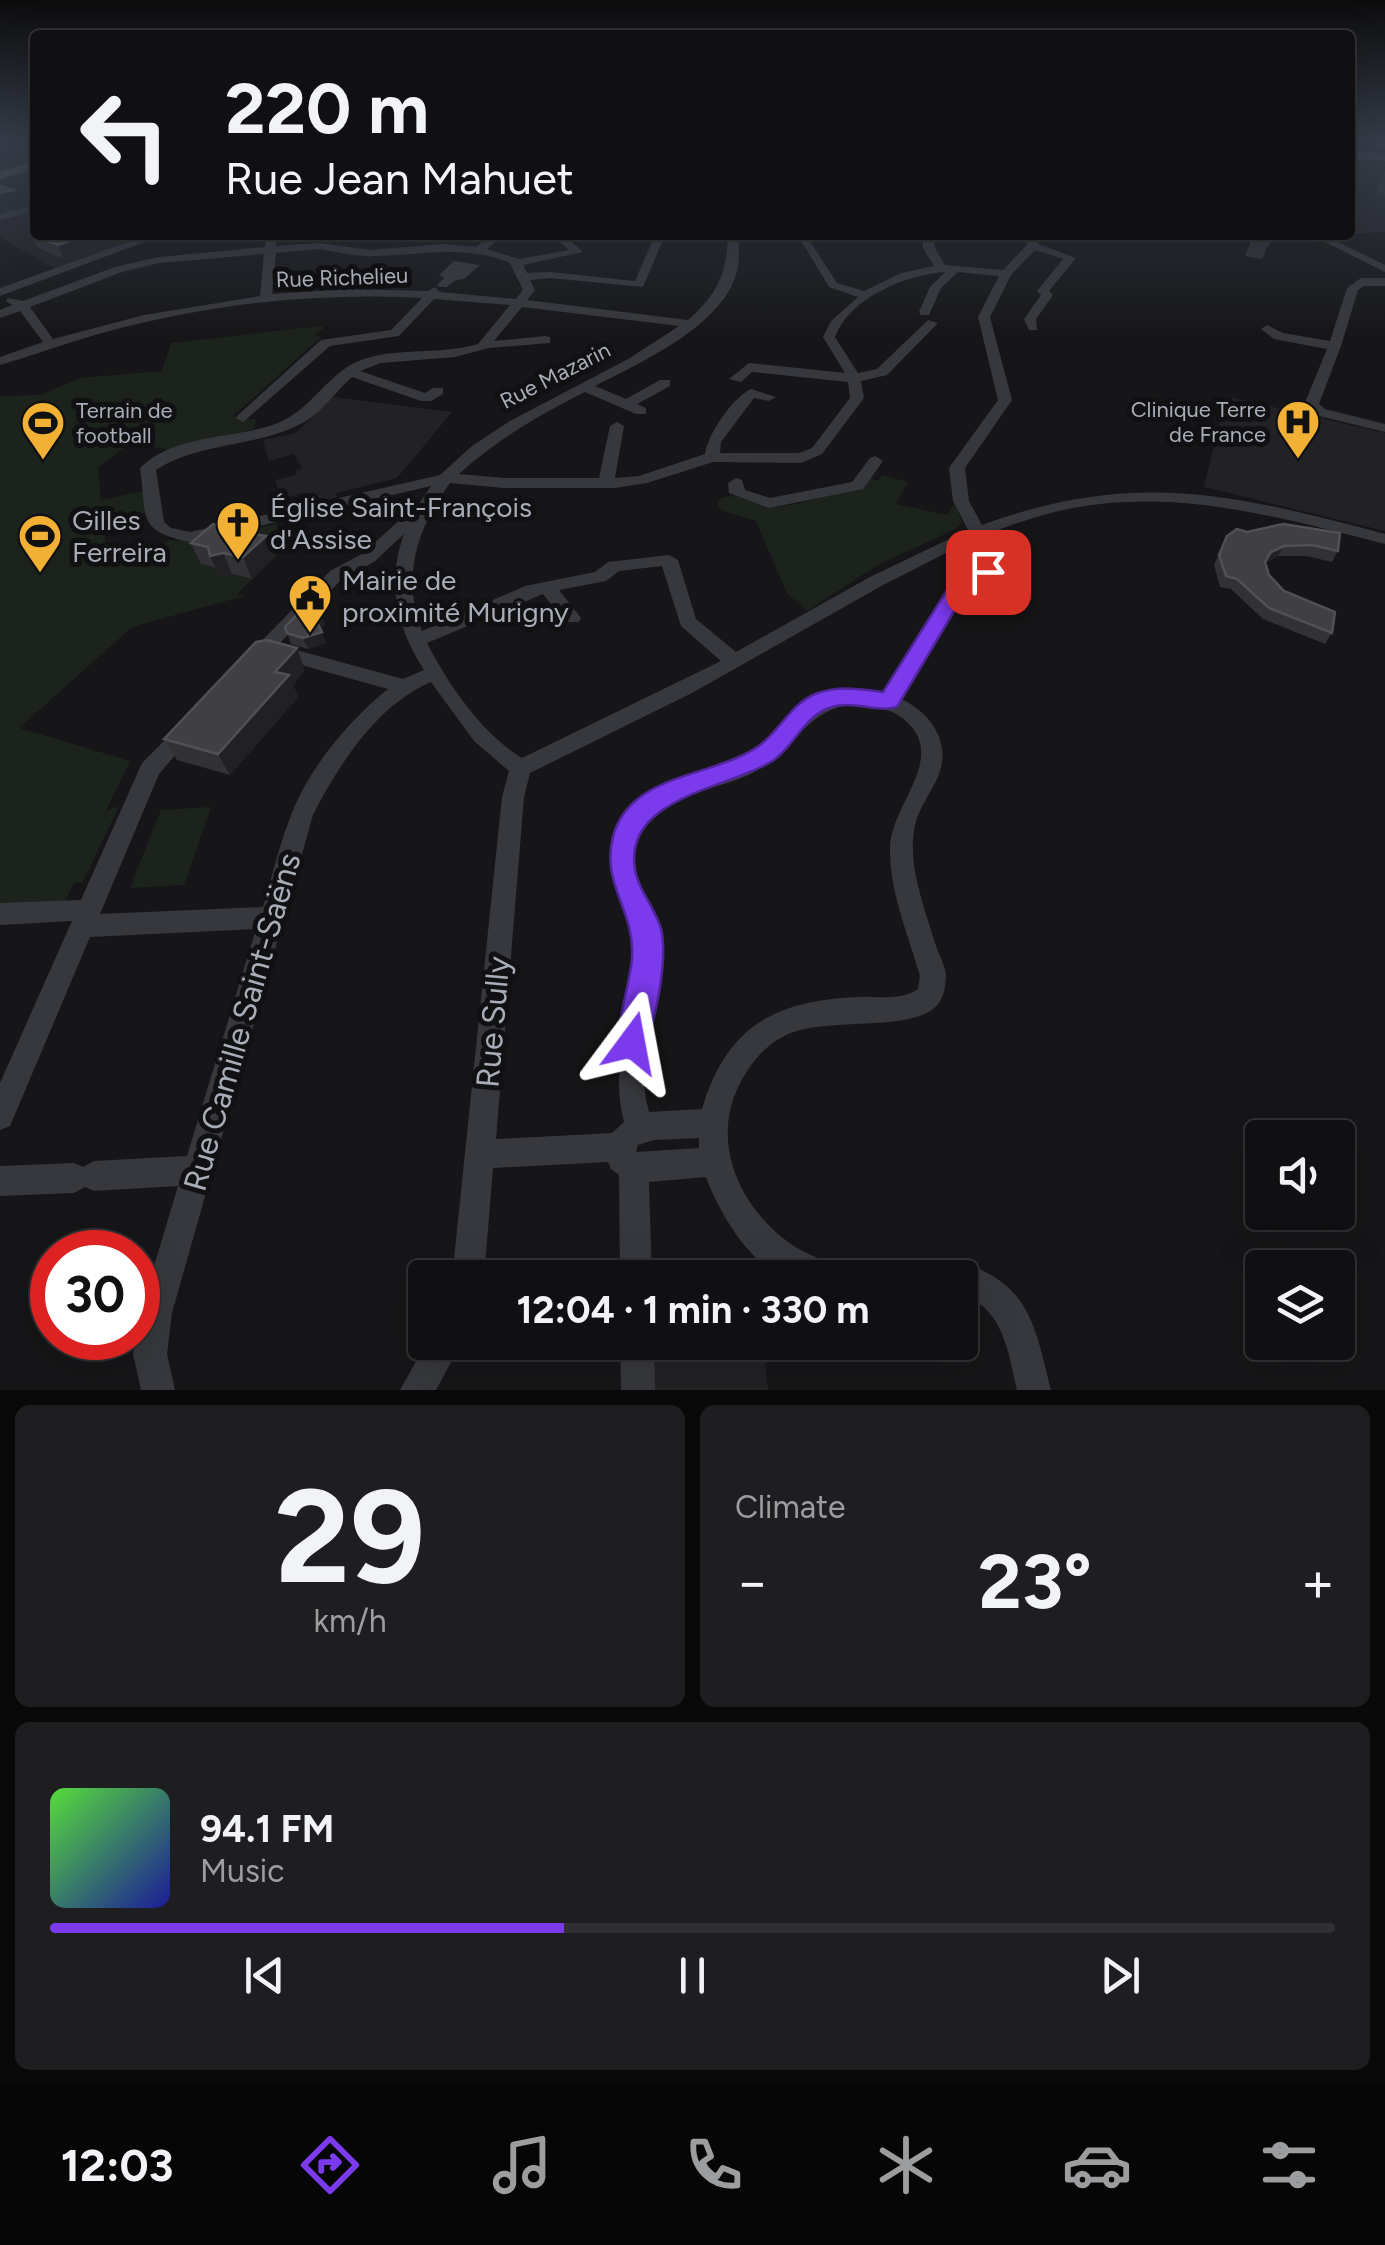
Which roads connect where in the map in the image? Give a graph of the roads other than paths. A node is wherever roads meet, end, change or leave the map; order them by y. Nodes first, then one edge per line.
1 (30, 209) edge
2 (0, 217) edge
3 (145, 240) edge
4 (271, 240) edge
5 (416, 240) edge
6 (490, 240) edge
7 (565, 240) edge
8 (658, 240) edge
9 (732, 240) edge
10 (805, 240) edge
11 (928, 240) edge
12 (1032, 240) edge
13 (1326, 240) edge
14 (446, 241) edge
15 (420, 248) junction
16 (270, 250) junction
17 (478, 251) junction
18 (517, 263) junction
19 (948, 269) junction
20 (1385, 269) edge
21 (1006, 274) junction
22 (454, 276) dead end
23 (525, 277) junction
24 (1385, 282) edge
25 (437, 290) junction
26 (0, 294) edge
27 (864, 296) junction
28 (265, 300) junction
29 (516, 304) junction
30 (22, 305) junction
31 (0, 314) edge
32 (691, 324) junction
33 (1033, 327) dead end
34 (1271, 328) dead end
35 (545, 340) dead end
36 (50, 343) junction
37 (482, 346) junction
38 (1334, 346) junction
39 (0, 361) edge
40 (479, 368) dead end
41 (351, 372) junction
42 (854, 377) junction
43 (736, 379) dead end
44 (664, 383) dead end
45 (584, 387) junction
46 (769, 396) dead end
47 (426, 398) dead end
48 (626, 405) junction
49 (641, 412) dead end
50 (243, 418) dead end
51 (617, 426) dead end
52 (1385, 428) edge
53 (712, 457) junction
54 (876, 461) dead end
55 (446, 478) junction
56 (606, 483) junction
57 (736, 483) dead end
58 (418, 520) junction
59 (970, 532) junction
60 (1385, 538) edge
61 (547, 587) junction
62 (572, 618) dead end
63 (415, 640) junction
64 (264, 648) junction
65 (735, 662) junction
66 (435, 673) junction
67 (238, 676) edge
68 (404, 686) junction
69 (889, 701) junction
70 (199, 718) edge
71 (521, 768) junction
72 (0, 914) edge
73 (274, 917) junction
74 (86, 918) junction
75 (0, 1116) edge
76 (715, 1124) junction
77 (631, 1147) junction
78 (480, 1154) junction
79 (714, 1162) junction
80 (200, 1170) junction
81 (0, 1180) edge
82 (470, 1260) edge
83 (635, 1260) edge
84 (789, 1260) edge
85 (978, 1283) edge
86 (435, 1360) edge
87 (637, 1360) edge
88 (158, 1390) edge
89 (417, 1390) edge
90 (638, 1390) edge
91 (1034, 1390) edge

1 - 2 street
3 - 26 street
4 - 16 street
5 - 15 street
6 - 17 street
7 - 18 street
8 - 23 street
9 - 32 street, Rue Mazarin
10 - 27 street
11 - 19 street
12 - 21 street
12 - 33 street
13 - 20 street
14 - 15 street
14 - 17 street
15 - 16 street
16 - 28 street
16 - 30 street
17 - 18 street
18 - 23 street
19 - 21 street
19 - 27 street
19 - 42 street
21 - 59 street
22 - 25 street
23 - 29 street
24 - 38 street
25 - 28 street, Rue Richelieu
25 - 29 street, Rue Richelieu
25 - 50 street
26 - 30 street
27 - 42 street
28 - 36 street, Rue Richelieu
29 - 32 street, Rue Richelieu
29 - 37 street
30 - 31 street
30 - 36 street
32 - 45 street, Rue Mazarin
34 - 38 street
35 - 37 street
36 - 39 street, Rue Richelieu
37 - 40 street
37 - 41 street
38 - 52 street
41 - 47 street
41 - 55 street
42 - 43 street
42 - 53 street
44 - 48 street
45 - 48 street
45 - 55 street, Rue Mazarin
46 - 53 street
48 - 49 street
51 - 56 street
53 - 56 street
54 - 57 street
55 - 56 street
55 - 58 street, Rue Mazarin
58 - 63 street, Rue Mazarin
58 - 64 street
59 - 60 street
59 - 65 street
59 - 69 street
61 - 62 street
61 - 63 street
61 - 65 street
63 - 66 street, Rue Mazarin
64 - 67 street
64 - 68 street
65 - 71 street
66 - 68 street, Rue Camille Saint-Saëns
66 - 71 street, Rue Mazarin
68 - 73 street, Rue Camille Saint-Saëns
69 - 76 street
69 - 77 street
70 - 74 street
71 - 78 street, Rue Sully
72 - 74 street
73 - 74 street
73 - 80 street, Rue Camille Saint-Saëns
74 - 75 street
76 - 77 street
76 - 79 street
77 - 78 street
77 - 79 street
77 - 83 street
78 - 82 street, Rue Sully
79 - 84 street
80 - 81 street
80 - 88 street, Rue Camille Saint-Saëns
85 - 91 street
86 - 89 street
87 - 90 street

